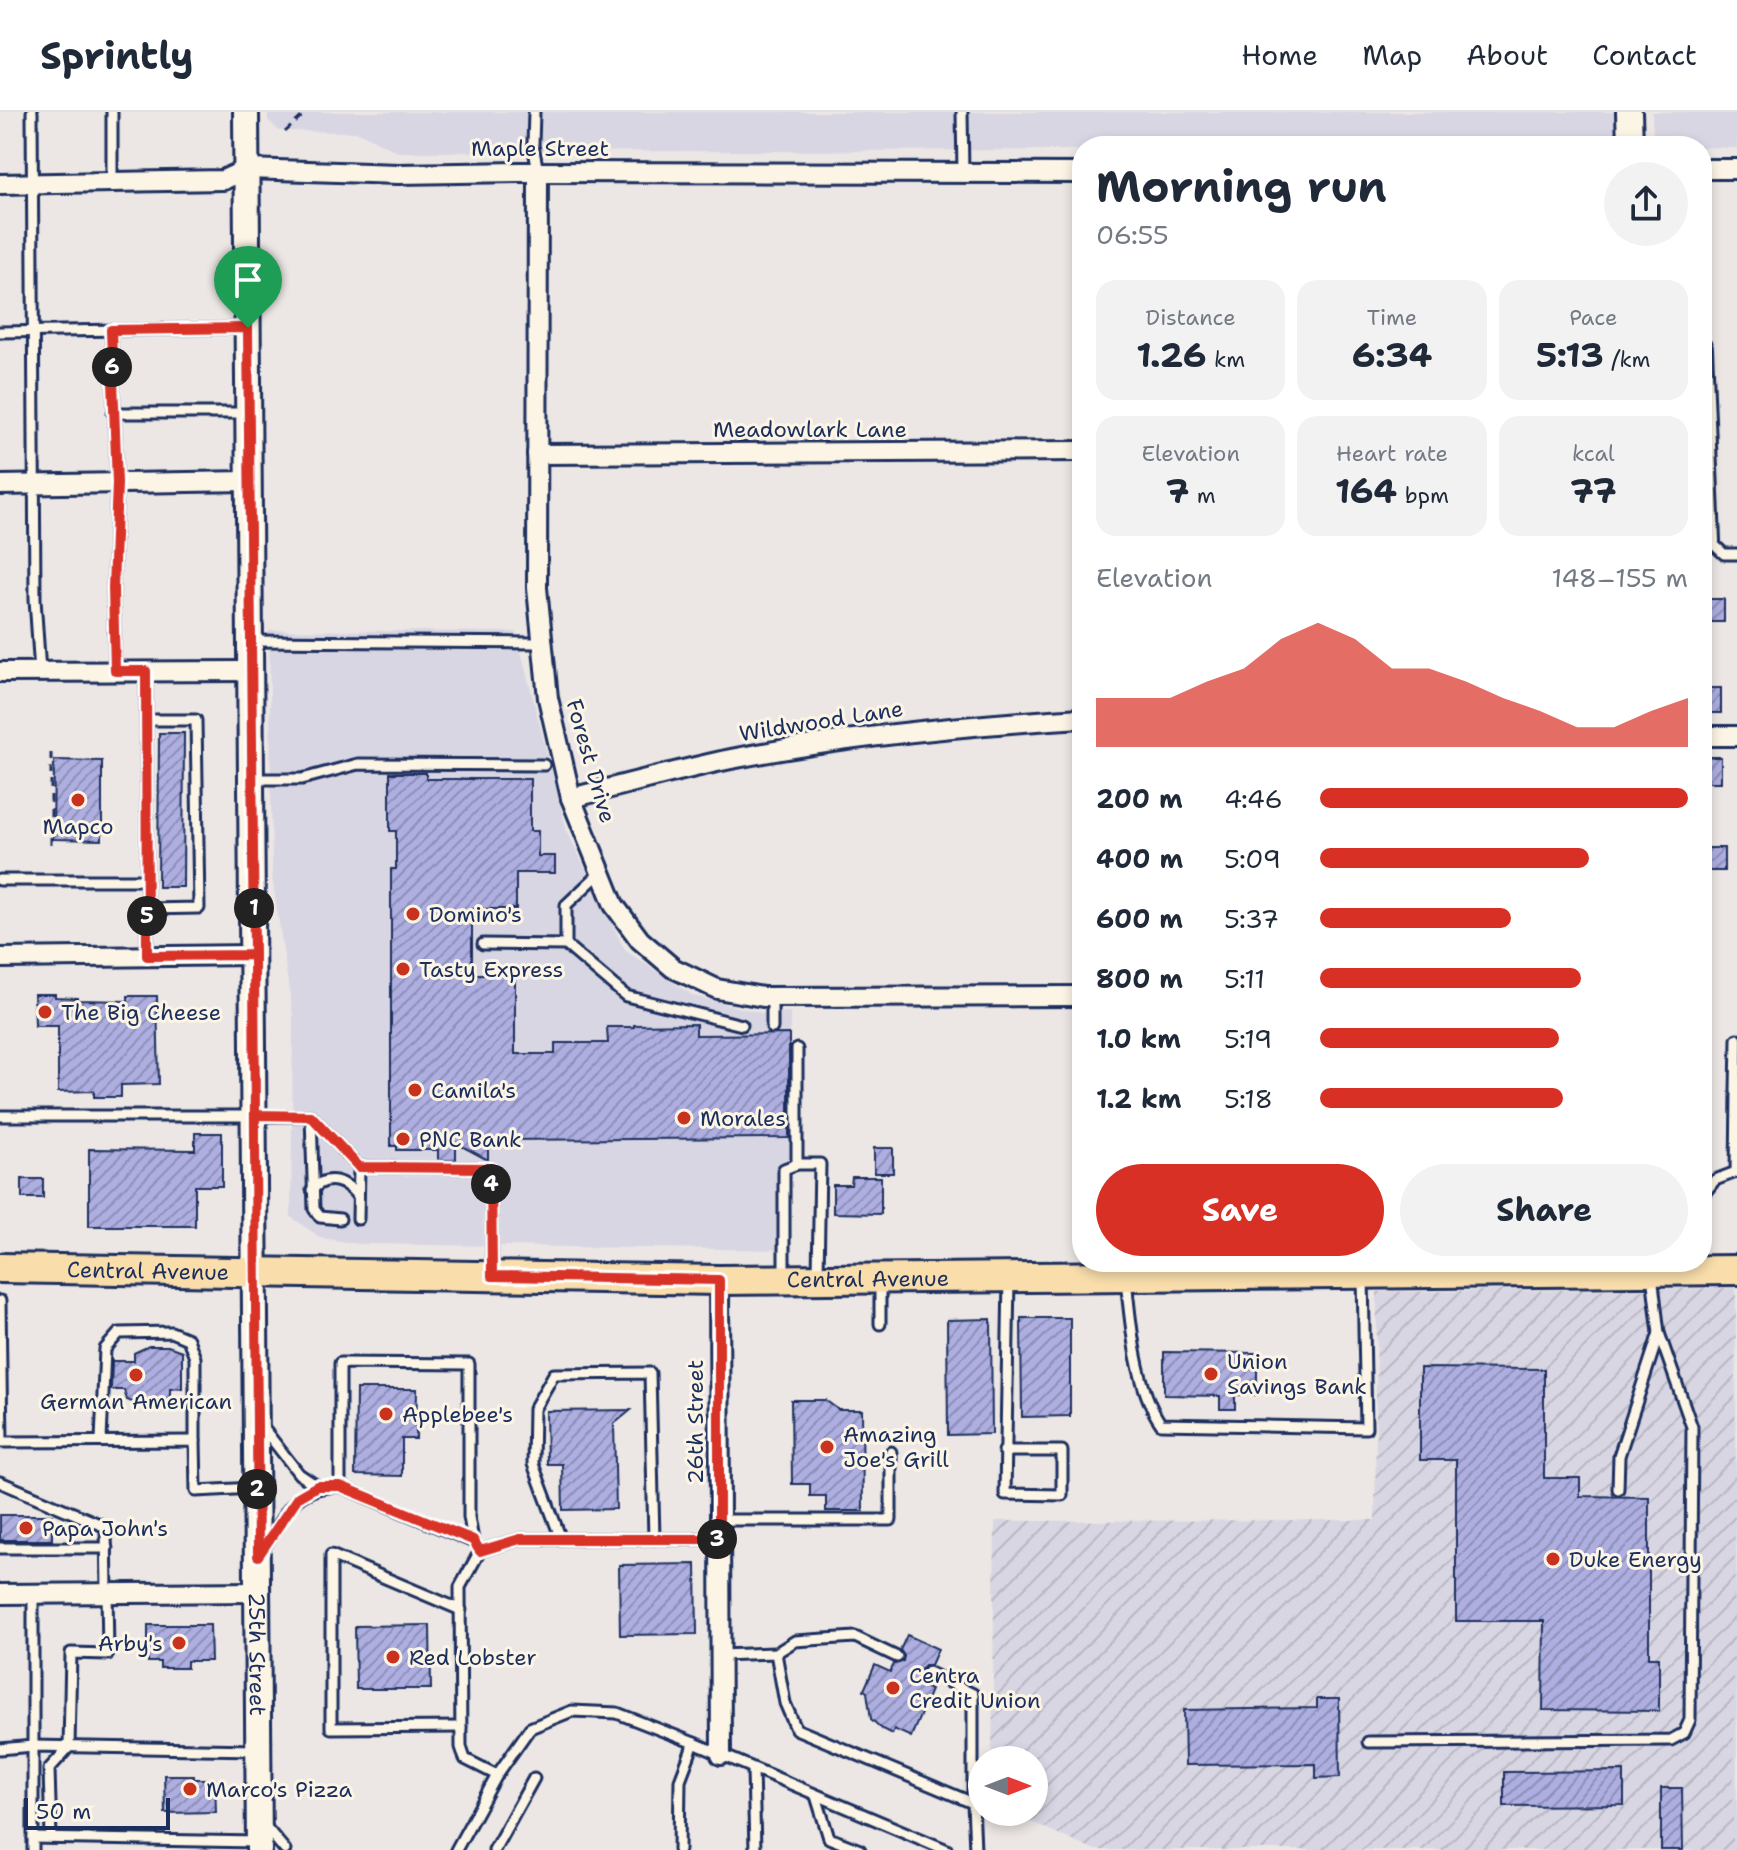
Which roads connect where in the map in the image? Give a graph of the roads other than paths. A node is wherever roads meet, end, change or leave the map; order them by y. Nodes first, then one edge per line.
1 (32, 112) edge
2 (112, 112) edge
3 (246, 112) edge
4 (534, 112) edge
5 (962, 112) edge
6 (1629, 112) edge
7 (1630, 136) edge
8 (247, 169) junction
9 (1712, 169) edge
10 (1737, 169) edge
11 (538, 172) junction
12 (963, 173) junction
13 (1072, 173) edge
14 (112, 182) junction
15 (33, 183) junction
16 (0, 184) edge
17 (248, 328) junction
18 (111, 330) junction
19 (0, 332) edge
20 (34, 332) junction
21 (113, 413) junction
22 (249, 413) junction
23 (1072, 451) edge
24 (537, 454) junction
25 (249, 481) junction
26 (117, 483) junction
27 (34, 484) junction
28 (0, 485) edge
29 (1712, 543) edge
30 (1737, 554) edge
31 (250, 641) junction
32 (542, 643) junction
33 (115, 671) junction
34 (146, 671) junction
35 (250, 671) junction
36 (0, 672) edge
37 (40, 672) junction
38 (1072, 719) edge
39 (147, 720) junction
40 (1712, 736) edge
41 (1737, 736) edge
42 (544, 765) dead end
43 (252, 779) junction
44 (571, 798) junction
45 (601, 872) junction
46 (0, 880) edge
47 (147, 880) junction
48 (147, 909) junction
49 (483, 944) dead end
50 (566, 945) junction
51 (254, 955) junction
52 (147, 956) junction
53 (0, 958) edge
54 (1072, 996) edge
55 (772, 997) junction
56 (742, 1025) dead end
57 (772, 1028) dead end
58 (1737, 1039) edge
59 (797, 1049) dead end
60 (1737, 1091) edge
61 (255, 1115) junction
62 (0, 1116) edge
63 (311, 1116) junction
64 (797, 1164) junction
65 (359, 1167) junction
66 (1737, 1172) edge
67 (1712, 1184) edge
68 (312, 1190) junction
69 (358, 1197) junction
70 (340, 1219) dead end
71 (358, 1219) dead end
72 (0, 1268) edge
73 (1712, 1268) edge
74 (1737, 1270) edge
75 (1377, 1272) edge
76 (1651, 1272) edge
77 (256, 1273) junction
78 (1362, 1274) junction
79 (1126, 1275) junction
80 (492, 1276) junction
81 (1009, 1276) junction
82 (880, 1277) junction
83 (818, 1278) junction
84 (784, 1279) junction
85 (719, 1280) junction
86 (0, 1301) edge
87 (880, 1324) dead end
88 (1659, 1333) junction
89 (0, 1335) edge
90 (257, 1420) junction
91 (101, 1440) junction
92 (195, 1441) junction
93 (1004, 1451) junction
94 (891, 1452) dead end
95 (0, 1482) edge
96 (317, 1486) junction
97 (340, 1486) junction
98 (257, 1488) junction
99 (1618, 1489) dead end
100 (719, 1530) junction
101 (561, 1539) junction
102 (654, 1539) junction
103 (473, 1540) junction
104 (0, 1548) edge
105 (107, 1548) junction
106 (480, 1551) junction
107 (258, 1556) junction
108 (258, 1592) junction
109 (108, 1593) junction
110 (0, 1594) edge
111 (33, 1594) junction
112 (461, 1610) junction
113 (776, 1653) junction
114 (721, 1655) junction
115 (897, 1657) dead end
116 (928, 1672) dead end
117 (461, 1727) junction
118 (1368, 1742) dead end
119 (694, 1743) junction
120 (33, 1746) junction
121 (973, 1746) edge
122 (69, 1747) junction
123 (0, 1749) edge
124 (259, 1750) junction
125 (721, 1755) junction
126 (753, 1769) junction
127 (497, 1775) junction
128 (534, 1778) dead end
129 (816, 1796) junction
130 (968, 1801) edge
131 (974, 1826) edge
132 (259, 1837) edge
133 (33, 1838) junction
134 (51, 1838) junction
135 (192, 1845) edge
136 (33, 1850) edge
137 (285, 1850) edge
138 (456, 1850) edge
139 (494, 1850) edge
140 (679, 1850) edge
141 (755, 1850) edge
142 (860, 1850) edge
143 (947, 1850) edge
144 (975, 1850) edge

1 - 15 lane
2 - 14 lane
3 - 8 main road, 25th Street
4 - 11 lane
5 - 12 lane
6 - 7 main road
8 - 11 street, Maple Street
8 - 14 street, Maple Street
8 - 17 main road, 25th Street
9 - 10 street
11 - 12 street, Maple Street
11 - 24 street, Forest Drive
12 - 13 street, Maple Street
14 - 15 street, Maple Street
15 - 16 street, Maple Street
15 - 20 lane
17 - 18 lane
17 - 22 main road, 25th Street
18 - 20 lane
18 - 21 lane
19 - 20 lane
20 - 27 lane
21 - 22 lane
21 - 26 lane
22 - 25 main road, 25th Street
23 - 24 street, Meadowlark Lane
24 - 32 street, Forest Drive
25 - 26 street
25 - 31 main road, 25th Street
26 - 27 street
26 - 33 lane
27 - 28 street
27 - 37 lane
29 - 30 lane
31 - 32 lane
31 - 35 main road, 25th Street
32 - 44 street, Forest Drive
33 - 34 street
33 - 37 street
34 - 35 street
34 - 39 lane
35 - 43 main road, 25th Street
36 - 37 street
38 - 44 street, Wildwood Lane
39 - 47 lane
39 - 48 lane
40 - 41 street
42 - 43 lane
43 - 51 main road, 25th Street
44 - 45 street, Forest Drive
45 - 50 lane
45 - 55 street, Forest Drive
46 - 47 lane
47 - 48 lane
48 - 52 lane
49 - 50 lane
50 - 56 lane
51 - 52 street
51 - 61 main road, 25th Street
52 - 53 street
54 - 55 street, Forest Drive
55 - 57 lane
58 - 60 lane
59 - 64 lane
60 - 66 lane
61 - 62 lane
61 - 63 lane
61 - 77 main road, 25th Street
63 - 65 lane
63 - 68 lane
64 - 83 lane
64 - 84 lane
65 - 69 lane
65 - 80 lane
66 - 67 lane
68 - 69 lane
68 - 70 lane
69 - 71 lane
72 - 77 main road, Central Avenue
73 - 74 main road, Central Avenue
75 - 78 main road, Central Avenue
76 - 88 lane
77 - 80 main road, Central Avenue
77 - 90 main road, 25th Street
78 - 79 main road, Central Avenue
78 - 79 lane
79 - 81 main road, Central Avenue
80 - 85 main road, Central Avenue
81 - 82 main road, Central Avenue
81 - 93 lane
82 - 83 main road, Central Avenue
82 - 87 lane
83 - 84 main road, Central Avenue
84 - 85 main road, Central Avenue
85 - 100 street, 26th Street
86 - 89 lane
88 - 99 lane
88 - 118 lane
89 - 91 lane
90 - 96 lane
90 - 98 main road, 25th Street
91 - 92 lane
91 - 92 lane
92 - 98 lane
93 - 93 lane
94 - 100 lane
95 - 105 lane
96 - 97 lane
96 - 107 lane
97 - 103 lane
97 - 103 lane
98 - 107 main road, 25th Street
100 - 102 lane
100 - 114 street, 26th Street
101 - 102 lane
101 - 102 lane
101 - 106 lane
103 - 106 lane
104 - 105 lane
105 - 109 lane
106 - 112 lane
107 - 108 main road, 25th Street
108 - 109 street
108 - 124 main road, 25th Street
109 - 111 street
109 - 122 lane
110 - 111 street
111 - 120 lane
112 - 117 lane
112 - 117 lane
113 - 114 lane
113 - 115 lane
113 - 130 lane
114 - 125 street, 26th Street
116 - 121 lane
117 - 127 lane
119 - 125 lane
119 - 127 lane
119 - 140 lane
120 - 122 lane
120 - 123 lane
120 - 133 lane
122 - 124 lane
122 - 134 lane
124 - 132 main road, 25th Street
125 - 126 lane
126 - 129 lane
126 - 141 lane
127 - 138 lane
128 - 139 lane
129 - 142 lane
129 - 143 lane
131 - 144 lane
132 - 135 lane
132 - 137 lane
133 - 134 lane
133 - 136 lane
134 - 135 lane

